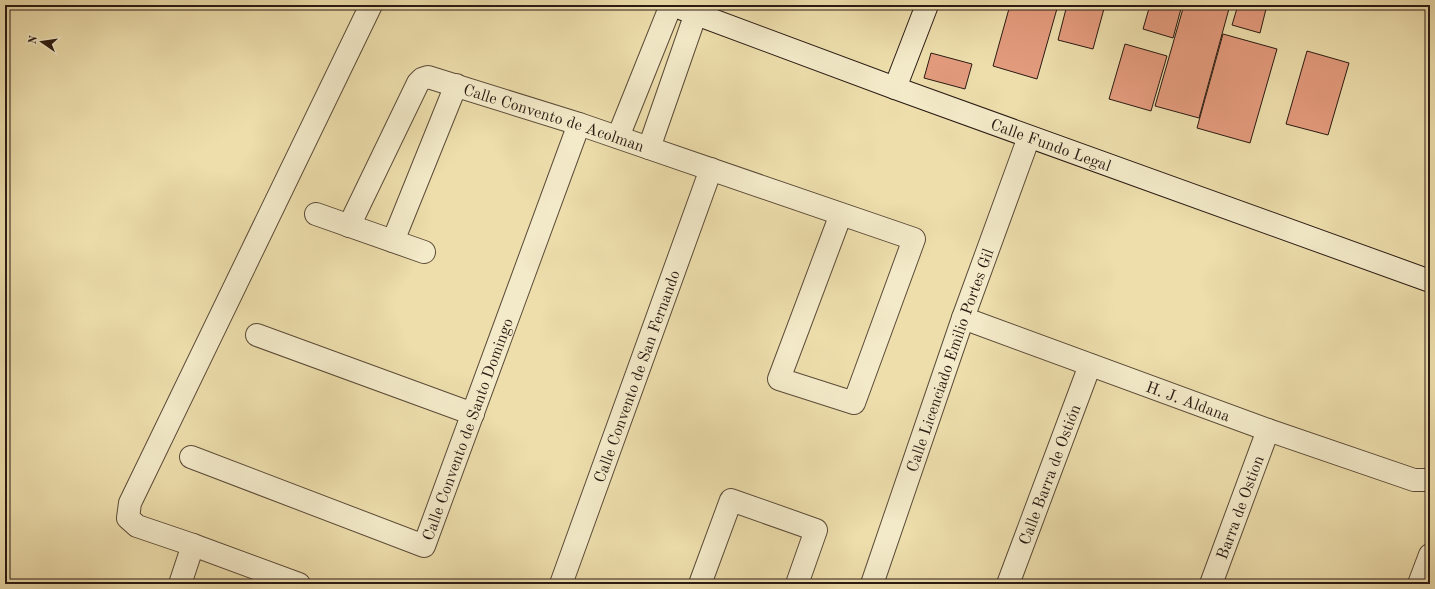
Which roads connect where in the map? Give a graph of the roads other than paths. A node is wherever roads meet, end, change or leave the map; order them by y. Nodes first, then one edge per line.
1 (371, 5) edge
2 (672, 5) edge
3 (927, 5) edge
4 (696, 13) junction
5 (456, 85) junction
6 (895, 88) junction
7 (580, 124) junction
8 (618, 137) junction
9 (1030, 137) junction
10 (649, 148) junction
11 (711, 169) junction
12 (316, 214) dead end
13 (841, 214) junction
14 (349, 226) junction
15 (394, 241) junction
16 (424, 252) dead end
17 (1430, 281) edge
18 (963, 318) junction
19 (257, 335) dead end
20 (1090, 365) junction
21 (473, 414) junction
22 (1268, 430) junction
23 (191, 457) dead end
24 (1422, 480) edge
25 (1430, 496) edge
26 (193, 545) junction
27 (1430, 555) edge
28 (180, 584) edge
29 (299, 584) edge
30 (561, 584) edge
31 (700, 584) edge
32 (797, 584) edge
33 (872, 584) edge
34 (1008, 584) edge
35 (1210, 584) edge
36 (1419, 584) edge

1 - 26 street
2 - 4 street, Calle Fundo Legal
2 - 8 street
3 - 6 street
4 - 6 street, Calle Fundo Legal
4 - 10 street
5 - 7 street, Calle Convento de Acolman
5 - 14 street, Calle Convento de Acolman
5 - 15 street
6 - 9 street, Calle Fundo Legal
7 - 8 street, Calle Convento de Acolman
7 - 21 street, Calle Convento de Santo Domingo
8 - 10 street, Calle Convento de Acolman
9 - 17 street, Calle Fundo Legal
9 - 18 street, Calle Licenciado Emilio Portes Gil
10 - 11 street, Calle Convento de Acolman
11 - 13 street, Calle Convento de Acolman
11 - 30 street, Calle Convento de San Fernando
12 - 14 street
13 - 13 street, Calle Convento de Acolman
14 - 15 street
15 - 16 street
18 - 20 street, H. J. Aldana
18 - 33 street, Calle Licenciado Emilio Portes Gil
19 - 21 street
20 - 22 street, H. J. Aldana
20 - 34 street, Calle Barra de Ostión
21 - 23 street, Calle Convento de Santo Domingo
22 - 24 street, H. J. Aldana
22 - 35 street, Barra de Ostion
24 - 25 street, H. J. Aldana
26 - 28 street
26 - 29 street
27 - 36 street
31 - 32 street

